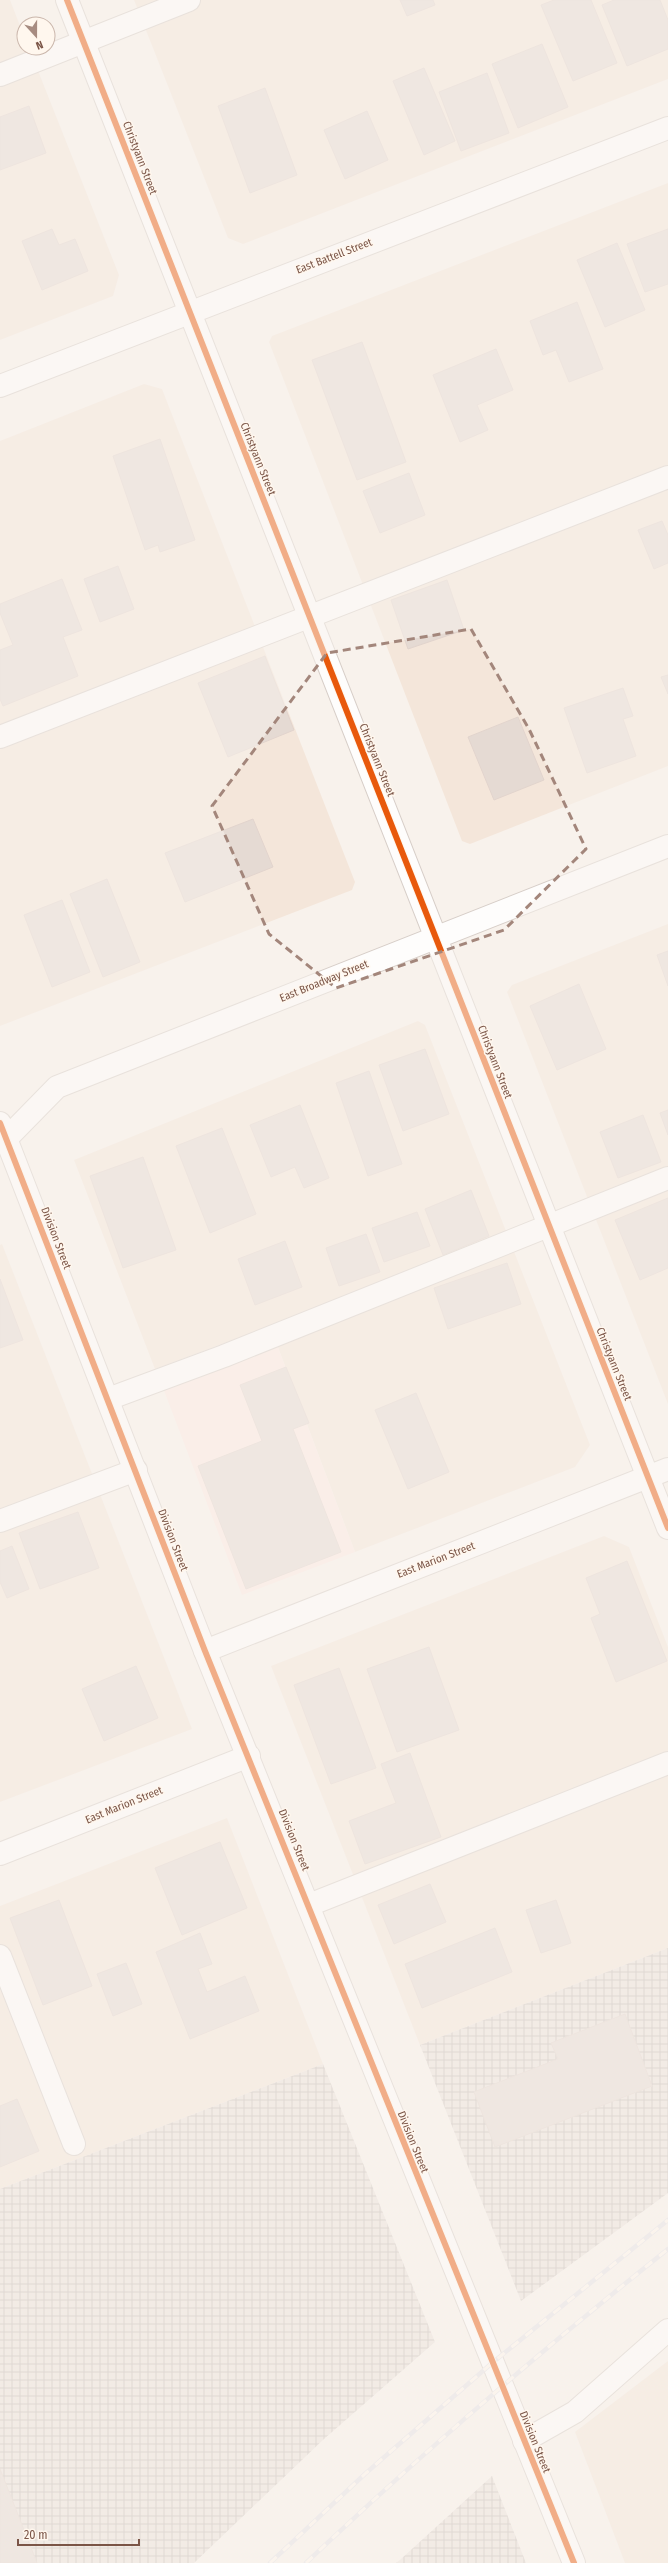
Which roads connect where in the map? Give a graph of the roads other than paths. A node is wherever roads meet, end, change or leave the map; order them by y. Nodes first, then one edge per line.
1 (67, 0) edge
2 (189, 0) edge
3 (84, 42) junction
4 (0, 75) edge
5 (668, 128) edge
6 (189, 311) junction
7 (0, 386) edge
8 (668, 477) edge
9 (309, 615) junction
10 (0, 737) edge
11 (668, 846) edge
12 (436, 937) junction
13 (2, 1136) edge
14 (668, 1178) edge
15 (548, 1225) junction
16 (108, 1399) junction
17 (668, 1469) edge
18 (136, 1470) junction
19 (648, 1477) junction
20 (0, 1521) edge
21 (668, 1528) edge
22 (205, 1651) junction
23 (249, 1756) junction
24 (668, 1763) edge
25 (0, 1854) edge
26 (309, 1905) junction
27 (0, 1956) edge
28 (74, 2144) dead end
29 (668, 2330) edge
30 (524, 2441) junction
31 (574, 2563) edge

1 - 3 street, Christyann Street
2 - 3 street
3 - 4 street
3 - 6 street, Christyann Street
5 - 6 street, East Battell Street
6 - 7 street, East Battell Street
6 - 9 street, Christyann Street
8 - 9 street
9 - 10 street
9 - 12 street, Christyann Street
11 - 12 street, East Broadway Street
12 - 13 street, East Broadway Street
12 - 15 street, Christyann Street
13 - 16 street, Division Street
14 - 15 street
15 - 16 street
15 - 19 street, Christyann Street
16 - 18 street, Division Street
17 - 19 street, East Marion Street
18 - 20 street
18 - 22 street, Division Street
19 - 21 street, Christyann Street
19 - 22 street, East Marion Street
22 - 23 street, Division Street
23 - 25 street, East Marion Street
23 - 26 street, Division Street
24 - 26 street
26 - 30 street, Division Street
27 - 28 street
29 - 30 street
30 - 31 street, Division Street

